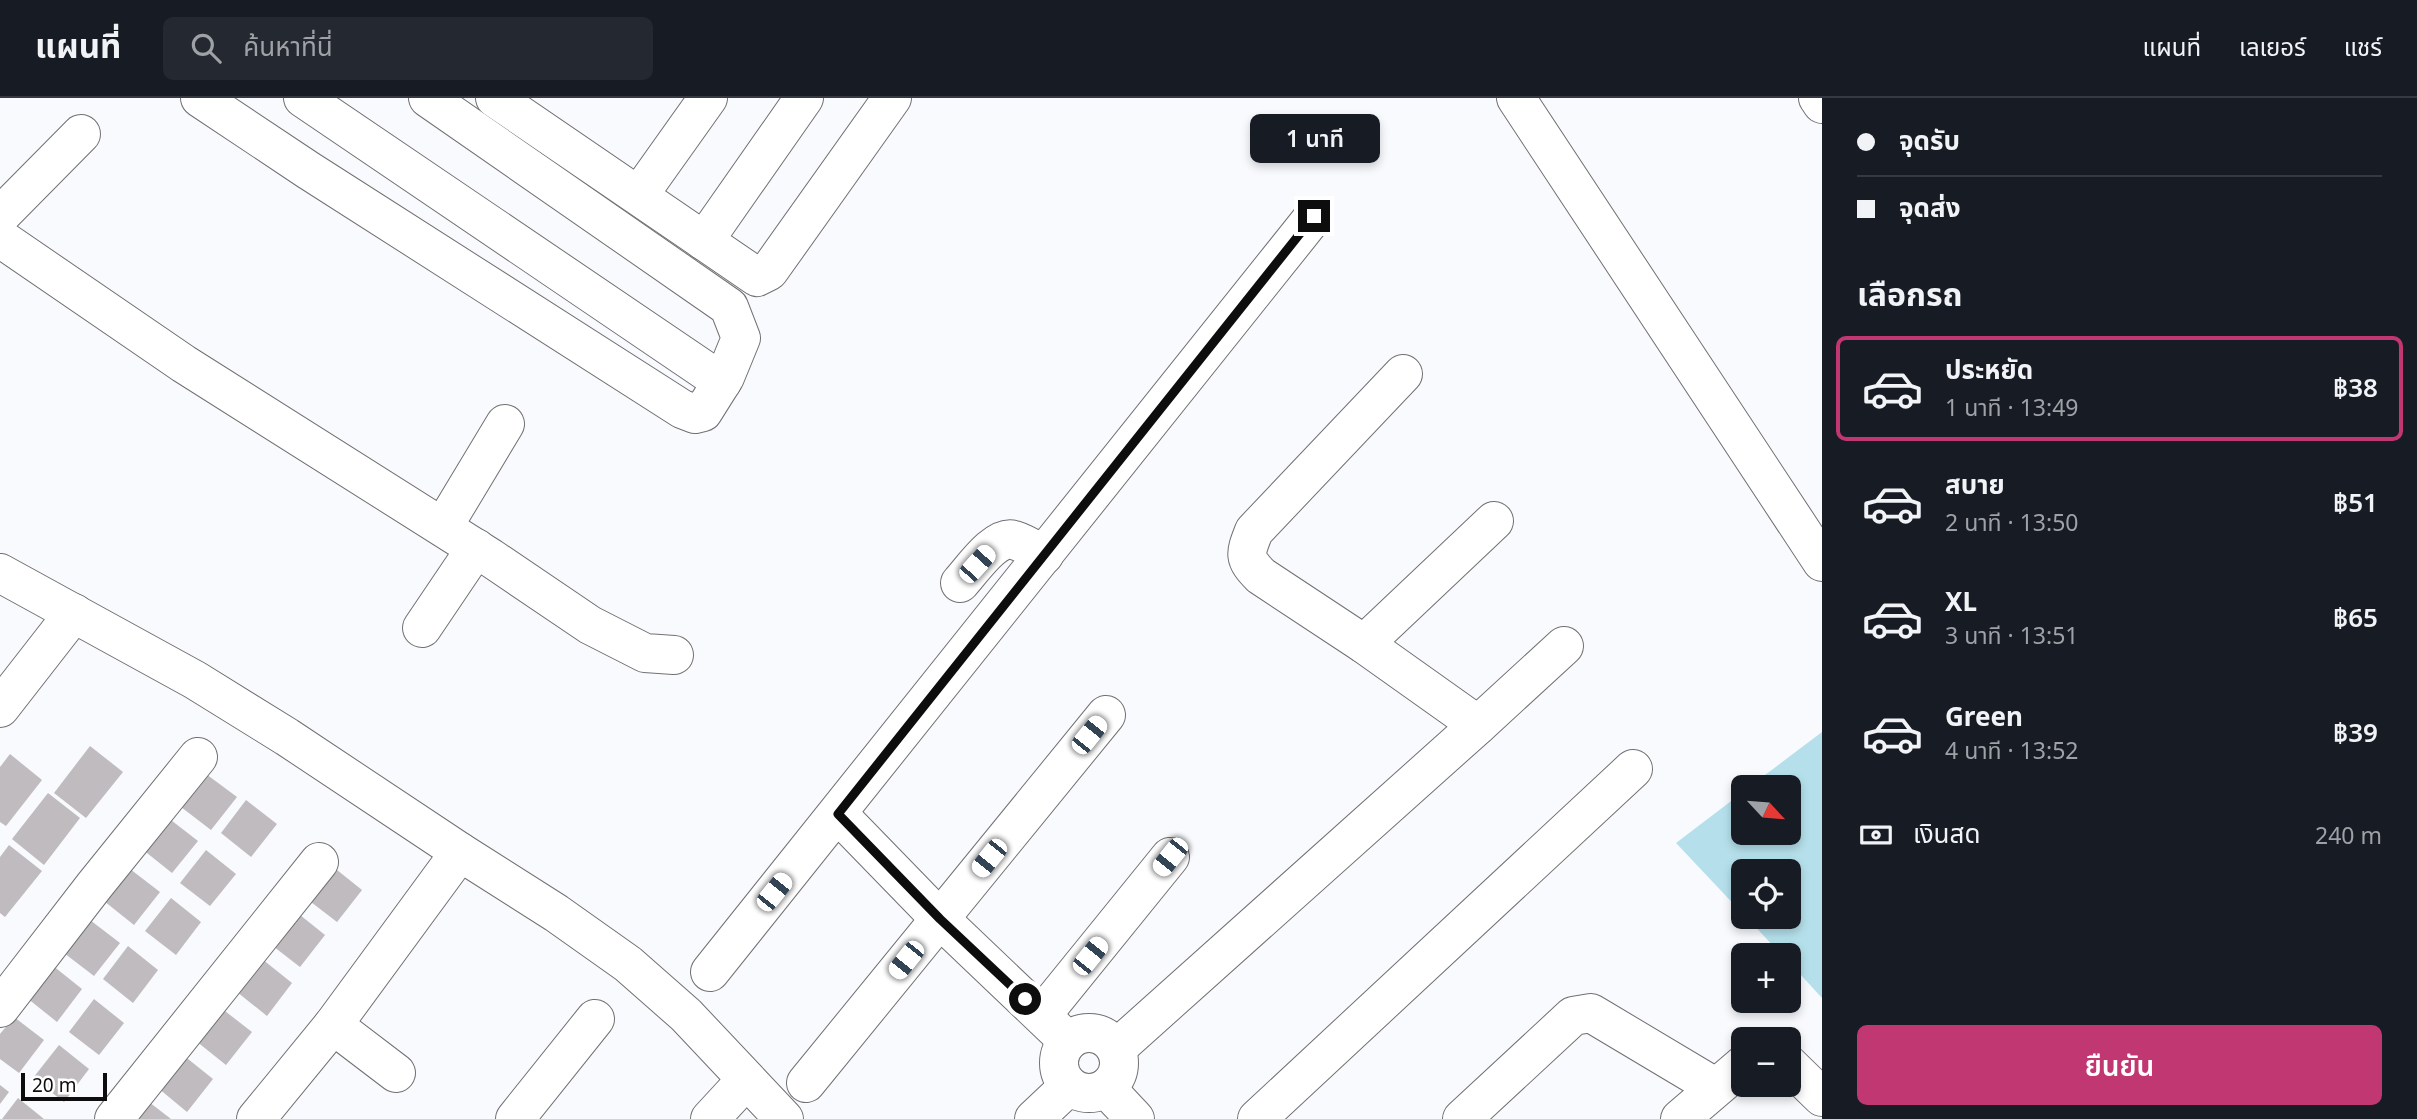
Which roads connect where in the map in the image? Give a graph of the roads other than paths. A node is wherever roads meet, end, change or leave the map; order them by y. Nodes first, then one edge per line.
1 (200, 98) edge
2 (303, 98) edge
3 (428, 98) edge
4 (495, 98) edge
5 (804, 98) edge
6 (892, 98) edge
7 (1516, 98) edge
8 (1818, 98) edge
9 (692, 104) edge
10 (1822, 104) edge
11 (81, 134) dead end
12 (639, 195) junction
13 (0, 216) edge
14 (1314, 216) dead end
15 (0, 238) edge
16 (704, 241) junction
17 (1403, 374) dead end
18 (722, 382) junction
19 (505, 424) dead end
20 (1494, 521) dead end
21 (443, 527) junction
22 (475, 548) junction
23 (1044, 555) junction
24 (1822, 562) edge
25 (0, 573) edge
26 (960, 583) dead end
27 (74, 613) junction
28 (422, 628) dead end
29 (1364, 645) junction
30 (1564, 646) dead end
31 (674, 655) dead end
32 (0, 708) edge
33 (1106, 715) dead end
34 (1478, 725) junction
35 (198, 757) dead end
36 (1633, 769) dead end
37 (838, 814) junction
38 (460, 852) junction
39 (1170, 857) dead end
40 (319, 862) dead end
41 (940, 919) junction
42 (710, 972) dead end
43 (0, 1008) edge
44 (1042, 1015) junction
45 (595, 1019) dead end
46 (333, 1025) junction
47 (1068, 1041) junction
48 (1116, 1049) junction
49 (396, 1073) dead end
50 (1729, 1076) edge
51 (1801, 1077) edge
52 (746, 1080) junction
53 (806, 1083) dead end
54 (1088, 1087) junction
55 (1822, 1097) edge
56 (782, 1118) edge
57 (114, 1119) edge
58 (256, 1119) edge
59 (515, 1119) edge
60 (710, 1119) edge
61 (1034, 1119) edge
62 (1135, 1119) edge
63 (1257, 1119) edge
64 (1462, 1119) edge
65 (1680, 1119) edge

1 - 18 street
2 - 18 street
3 - 18 street
4 - 12 street
5 - 16 street
6 - 16 street
7 - 24 street
8 - 10 street
9 - 12 street
11 - 13 street
12 - 16 street
14 - 23 street
15 - 21 street
17 - 29 street
19 - 21 street
20 - 29 street
21 - 22 street
22 - 28 street
22 - 31 street
23 - 26 street
23 - 37 street
25 - 27 street
27 - 32 street
27 - 38 street
29 - 34 street
30 - 34 street
33 - 41 street
34 - 48 street
35 - 43 street
36 - 63 street
37 - 41 street
37 - 42 street
38 - 46 street
38 - 52 street
39 - 44 street
40 - 57 street
41 - 44 street
41 - 53 street
44 - 47 street
45 - 59 street
46 - 49 street
46 - 58 street
47 - 48 street
47 - 54 street
48 - 54 street
50 - 64 street
50 - 65 street
51 - 55 street
52 - 56 street
52 - 60 street
54 - 61 street
54 - 62 street

